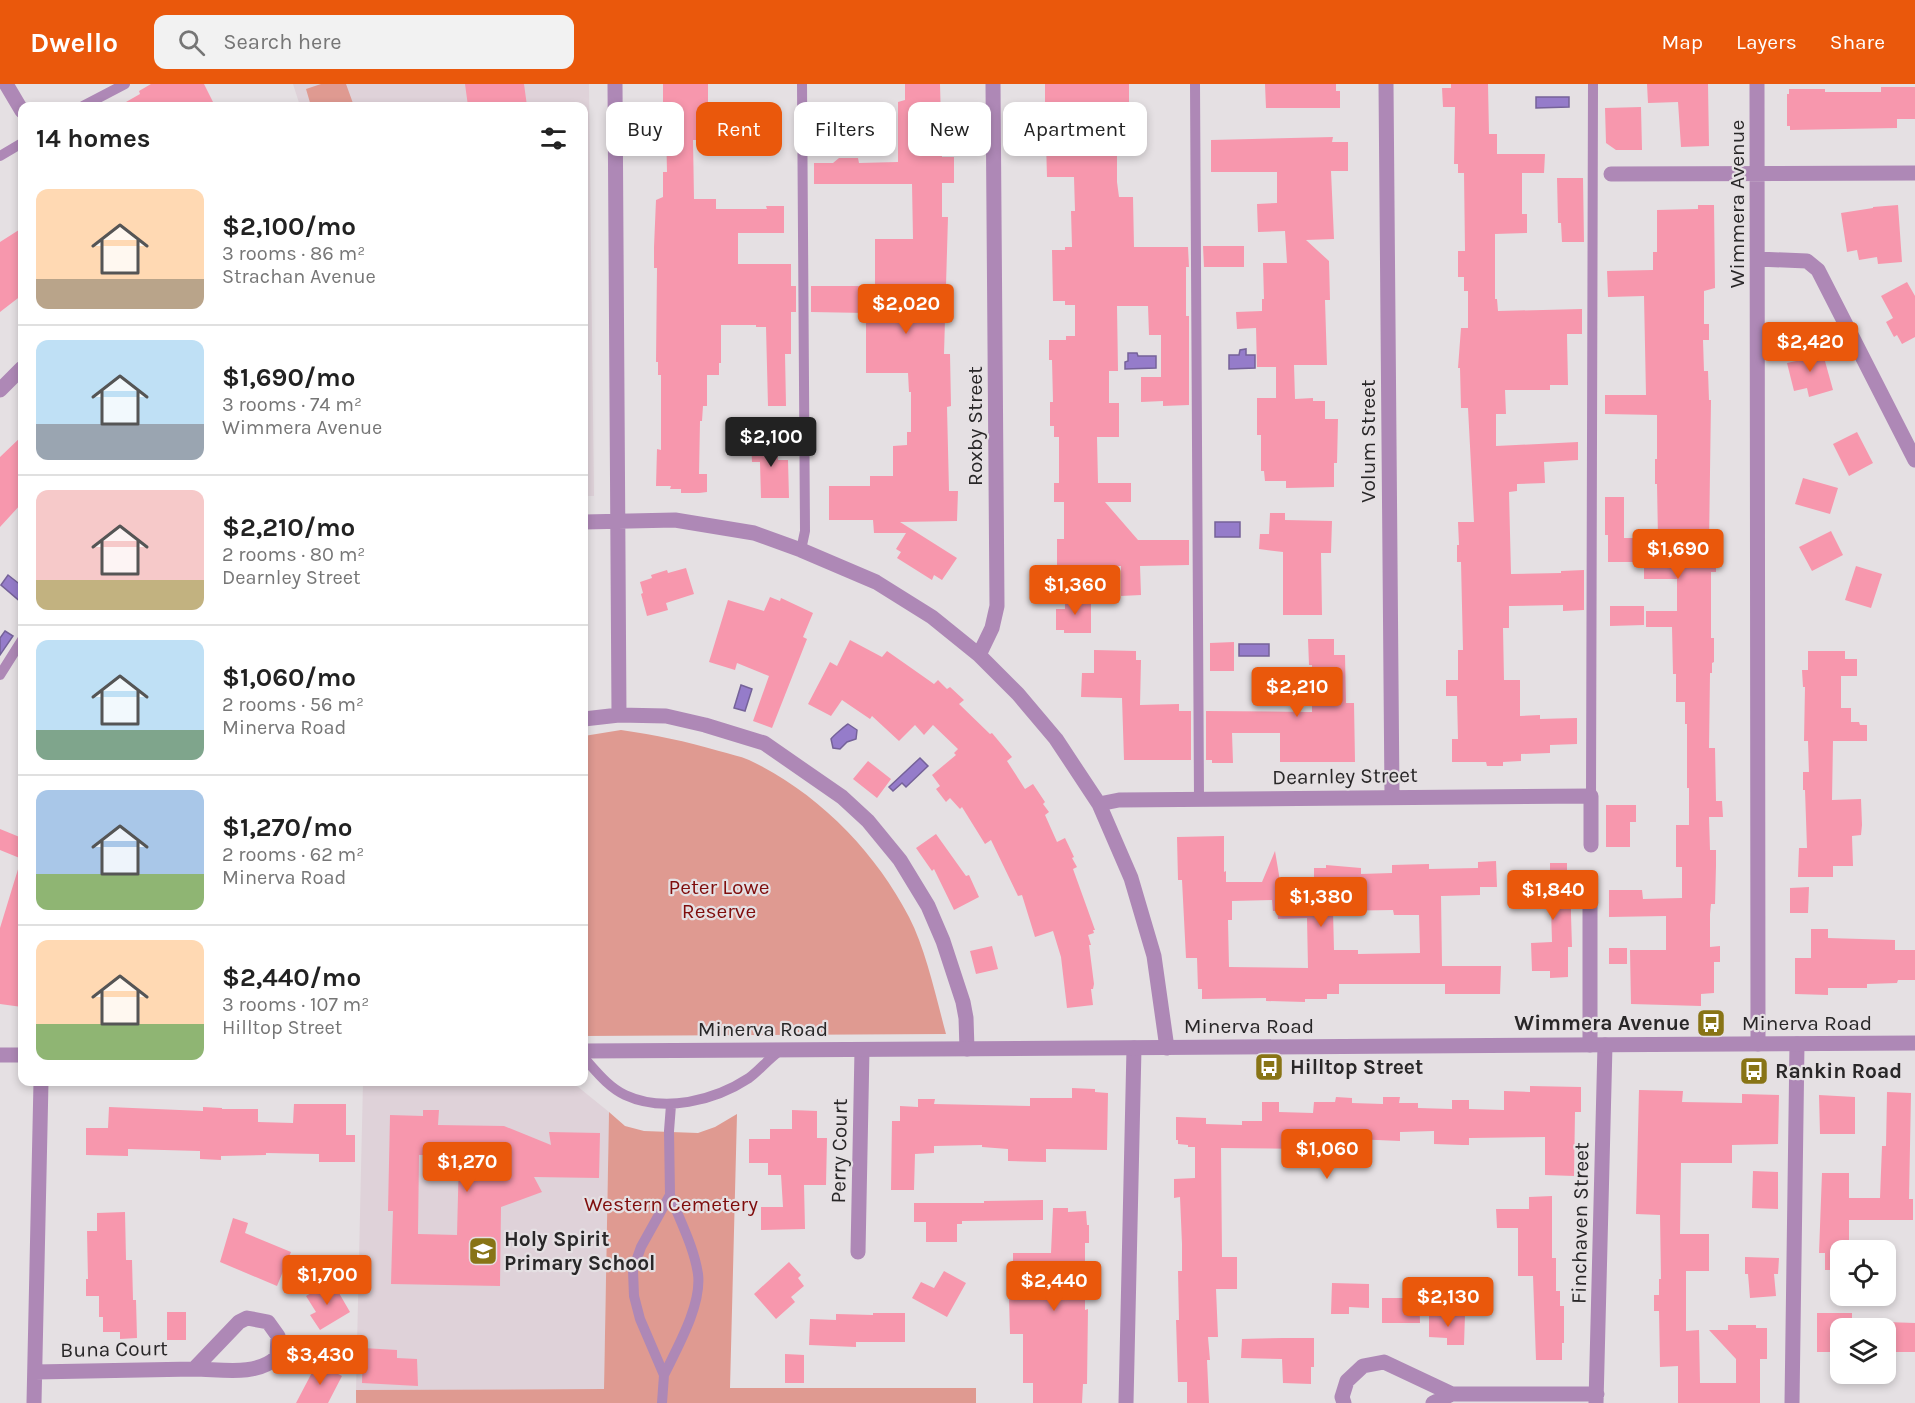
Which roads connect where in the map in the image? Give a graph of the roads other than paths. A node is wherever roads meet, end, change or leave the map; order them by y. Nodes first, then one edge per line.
1 (6, 84) edge
2 (125, 84) edge
3 (615, 84) edge
4 (802, 84) edge
5 (993, 84) edge
6 (1195, 84) edge
7 (1386, 84) edge
8 (1593, 84) edge
9 (1757, 84) edge
10 (91, 102) edge
11 (18, 104) edge
12 (18, 145) edge
13 (0, 156) edge
14 (1757, 173) junction
15 (1915, 173) edge
16 (1593, 174) junction
17 (1611, 174) joint
18 (1758, 259) junction
19 (18, 372) edge
20 (0, 390) edge
21 (1915, 460) edge
22 (617, 520) junction
23 (588, 522) edge
24 (801, 550) junction
25 (18, 646) edge
26 (979, 655) junction
27 (0, 675) edge
28 (619, 715) junction
29 (588, 719) edge
30 (1591, 796) junction
31 (1392, 797) junction
32 (1199, 799) junction
33 (1099, 804) junction
34 (1591, 845) dead end
35 (1590, 884) dead end
36 (1915, 1043) edge
37 (1758, 1044) junction
38 (1797, 1044) junction
39 (1598, 1045) junction
40 (1134, 1048) junction
41 (1167, 1048) junction
42 (967, 1049) junction
43 (781, 1050) junction
44 (862, 1050) junction
45 (588, 1052) edge
46 (0, 1055) edge
47 (18, 1055) edge
48 (588, 1062) edge
49 (41, 1086) edge
50 (671, 1105) junction
51 (670, 1196) junction
52 (858, 1252) dead end
53 (194, 1369) junction
54 (35, 1372) junction
55 (664, 1375) junction
56 (1452, 1394) junction
57 (1596, 1398) edge
58 (34, 1403) edge
59 (662, 1403) edge
60 (1126, 1403) edge
61 (1344, 1403) edge
62 (1433, 1403) edge
63 (1792, 1403) edge

1 - 11 street
2 - 10 lane
3 - 22 street
4 - 24 lane
5 - 26 street, Roxby Street
6 - 32 lane
7 - 31 street, Volum Street
8 - 16 lane
9 - 14 street, Wimmera Avenue
12 - 13 lane
14 - 15 street
14 - 17 street
14 - 18 street, Wimmera Avenue
16 - 17 lane
16 - 30 lane
18 - 21 street
18 - 37 street, Wimmera Avenue
19 - 20 street
22 - 23 street
22 - 24 street
22 - 28 street
24 - 26 street
25 - 27 lane
26 - 33 street
28 - 29 street
28 - 42 street
30 - 31 street, Dearnley Street
30 - 34 street
31 - 32 street, Dearnley Street
32 - 33 street, Dearnley Street
33 - 41 street
35 - 39 street
36 - 38 street, Minerva Road
37 - 38 street, Minerva Road
37 - 39 street, Minerva Road
38 - 63 street
39 - 41 street, Minerva Road
39 - 57 street, Finchaven Street
40 - 41 street, Minerva Road
40 - 42 street, Minerva Road
40 - 60 street
42 - 44 street, Minerva Road
43 - 44 street, Minerva Road
43 - 45 street, Minerva Road
43 - 50 lane
44 - 52 street, Perry Court
46 - 47 street
48 - 50 lane
49 - 54 street
50 - 51 lane
51 - 55 lane
51 - 55 lane
53 - 53 street, Buna Court
53 - 54 street, Buna Court
54 - 58 street
55 - 59 lane
56 - 57 street
56 - 61 street
56 - 62 street

